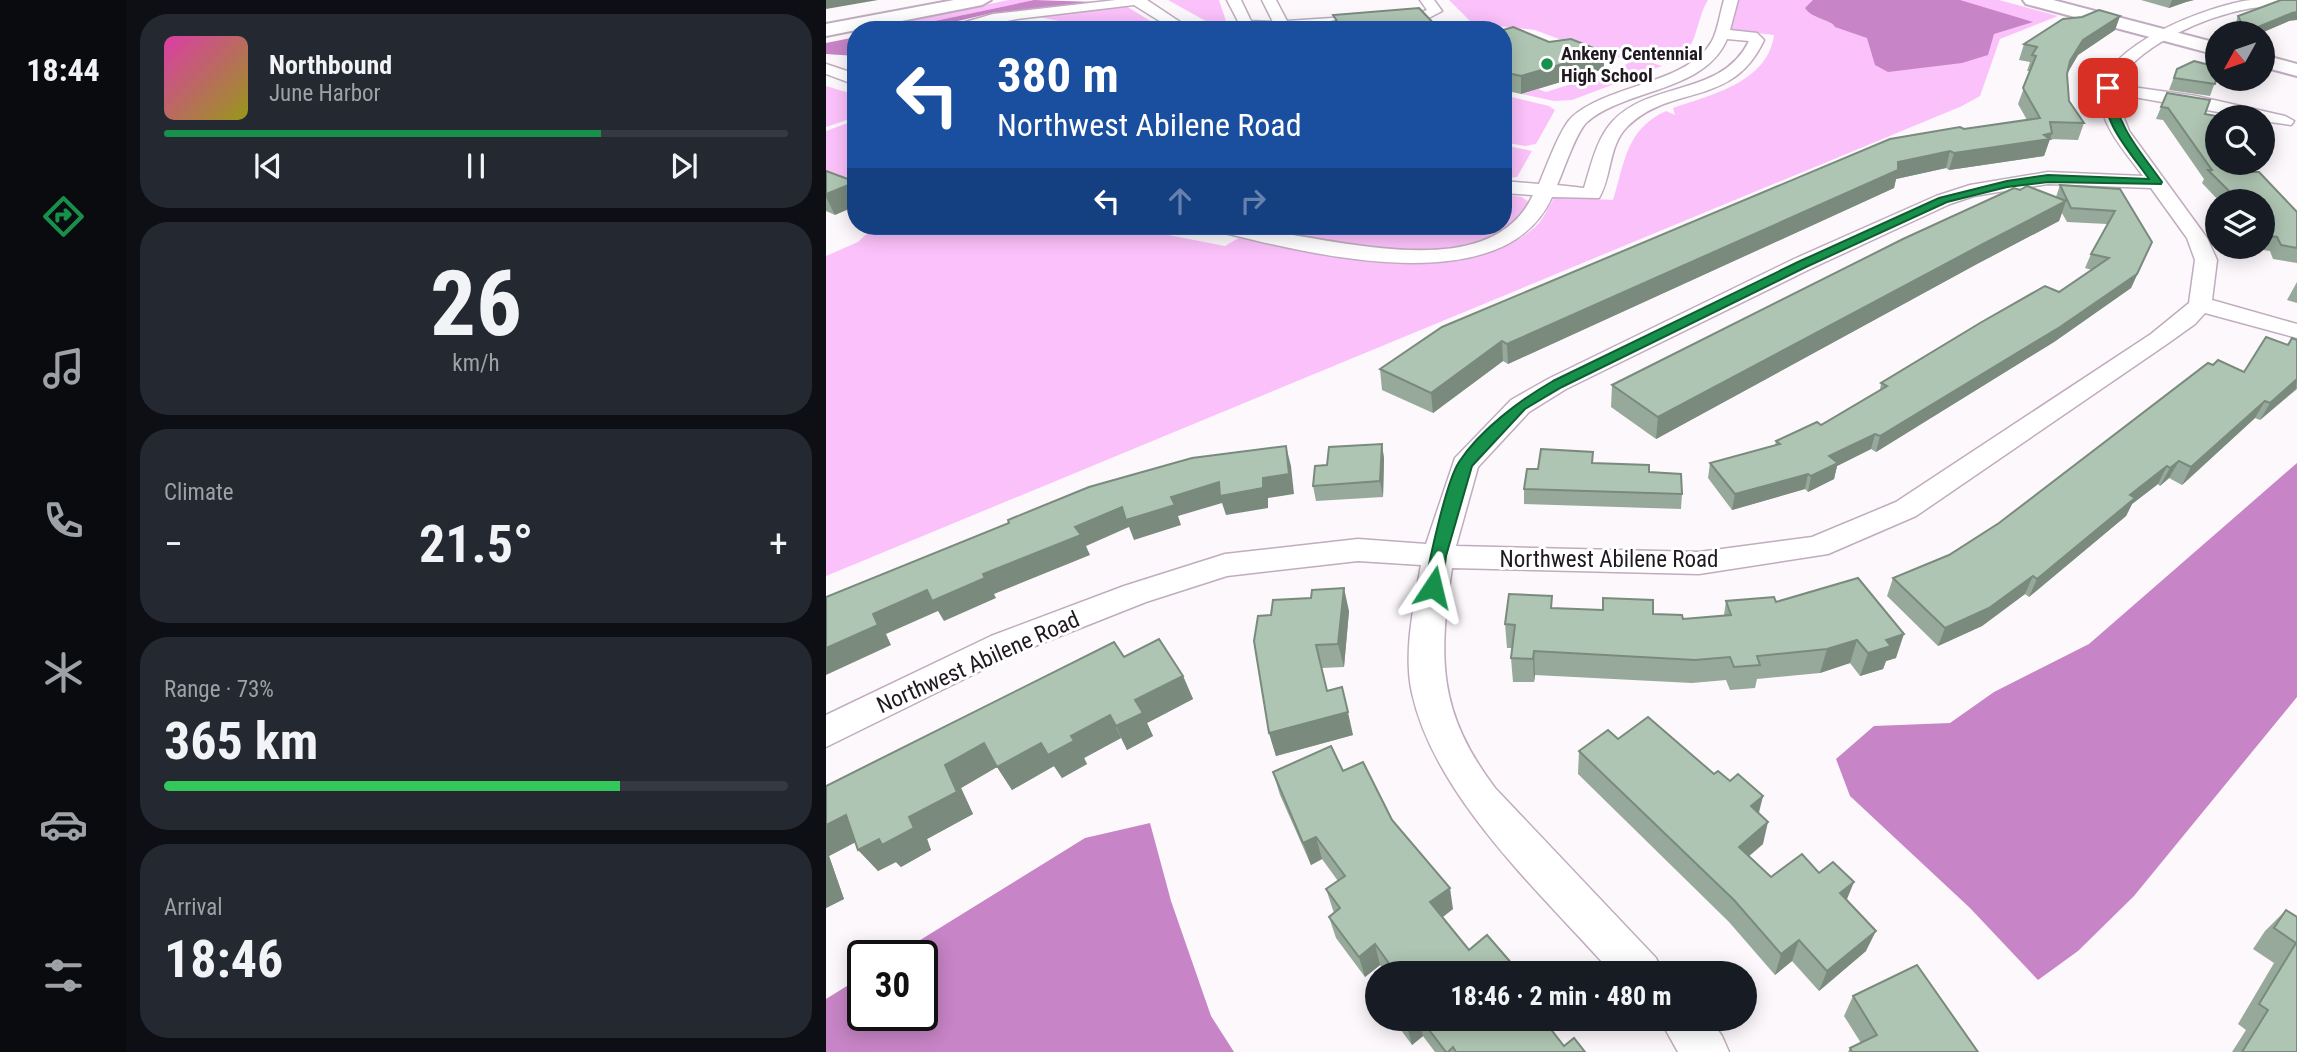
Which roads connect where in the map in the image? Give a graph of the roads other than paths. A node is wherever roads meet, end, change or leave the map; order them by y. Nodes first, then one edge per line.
1 (937, 0) edge
2 (982, 0) edge
3 (1137, 0) edge
4 (1234, 0) edge
5 (1269, 0) edge
6 (1392, 0) edge
7 (1427, 0) edge
8 (1731, 0) edge
9 (2032, 0) edge
10 (2282, 0) edge
11 (1032, 13) junction
12 (1399, 18) junction
13 (826, 21) edge
14 (873, 21) edge
15 (980, 21) edge
16 (1039, 21) edge
17 (1171, 21) edge
18 (1244, 21) edge
19 (1280, 21) edge
20 (1300, 21) edge
21 (847, 26) edge
22 (826, 30) edge
23 (1721, 34) junction
24 (2165, 35) junction
25 (2205, 46) edge
26 (2275, 64) edge
27 (830, 70) edge
28 (2297, 70) edge
29 (847, 77) edge
30 (1644, 87) junction
31 (2108, 88) junction
32 (1671, 99) junction
33 (2285, 121) dead end
34 (2157, 182) junction
35 (1512, 188) edge
36 (1545, 190) junction
37 (1512, 233) edge
38 (1290, 235) edge
39 (1507, 235) edge
40 (2200, 304) junction
41 (2297, 331) edge
42 (1438, 556) junction
43 (826, 732) edge
44 (1630, 961) edge
45 (1691, 1031) edge
46 (1706, 1052) edge

1 - 13 main road
2 - 14 main road
3 - 11 street
3 - 17 street
4 - 18 street
5 - 19 street
6 - 12 street
7 - 12 street
8 - 23 street
9 - 24 main road
10 - 24 street
11 - 15 street
11 - 16 street
12 - 20 street
21 - 22 main road
23 - 30 street
23 - 32 street
24 - 25 main road
24 - 31 street
26 - 28 main road
27 - 29 street
30 - 32 street
30 - 36 street
31 - 33 street
31 - 34 street
32 - 36 street
34 - 40 street
34 - 42 street
35 - 36 street
36 - 37 street
38 - 39 street
40 - 41 street
40 - 42 street, Northwest Abilene Road
42 - 43 street, Northwest Abilene Road
42 - 44 street
45 - 46 street

